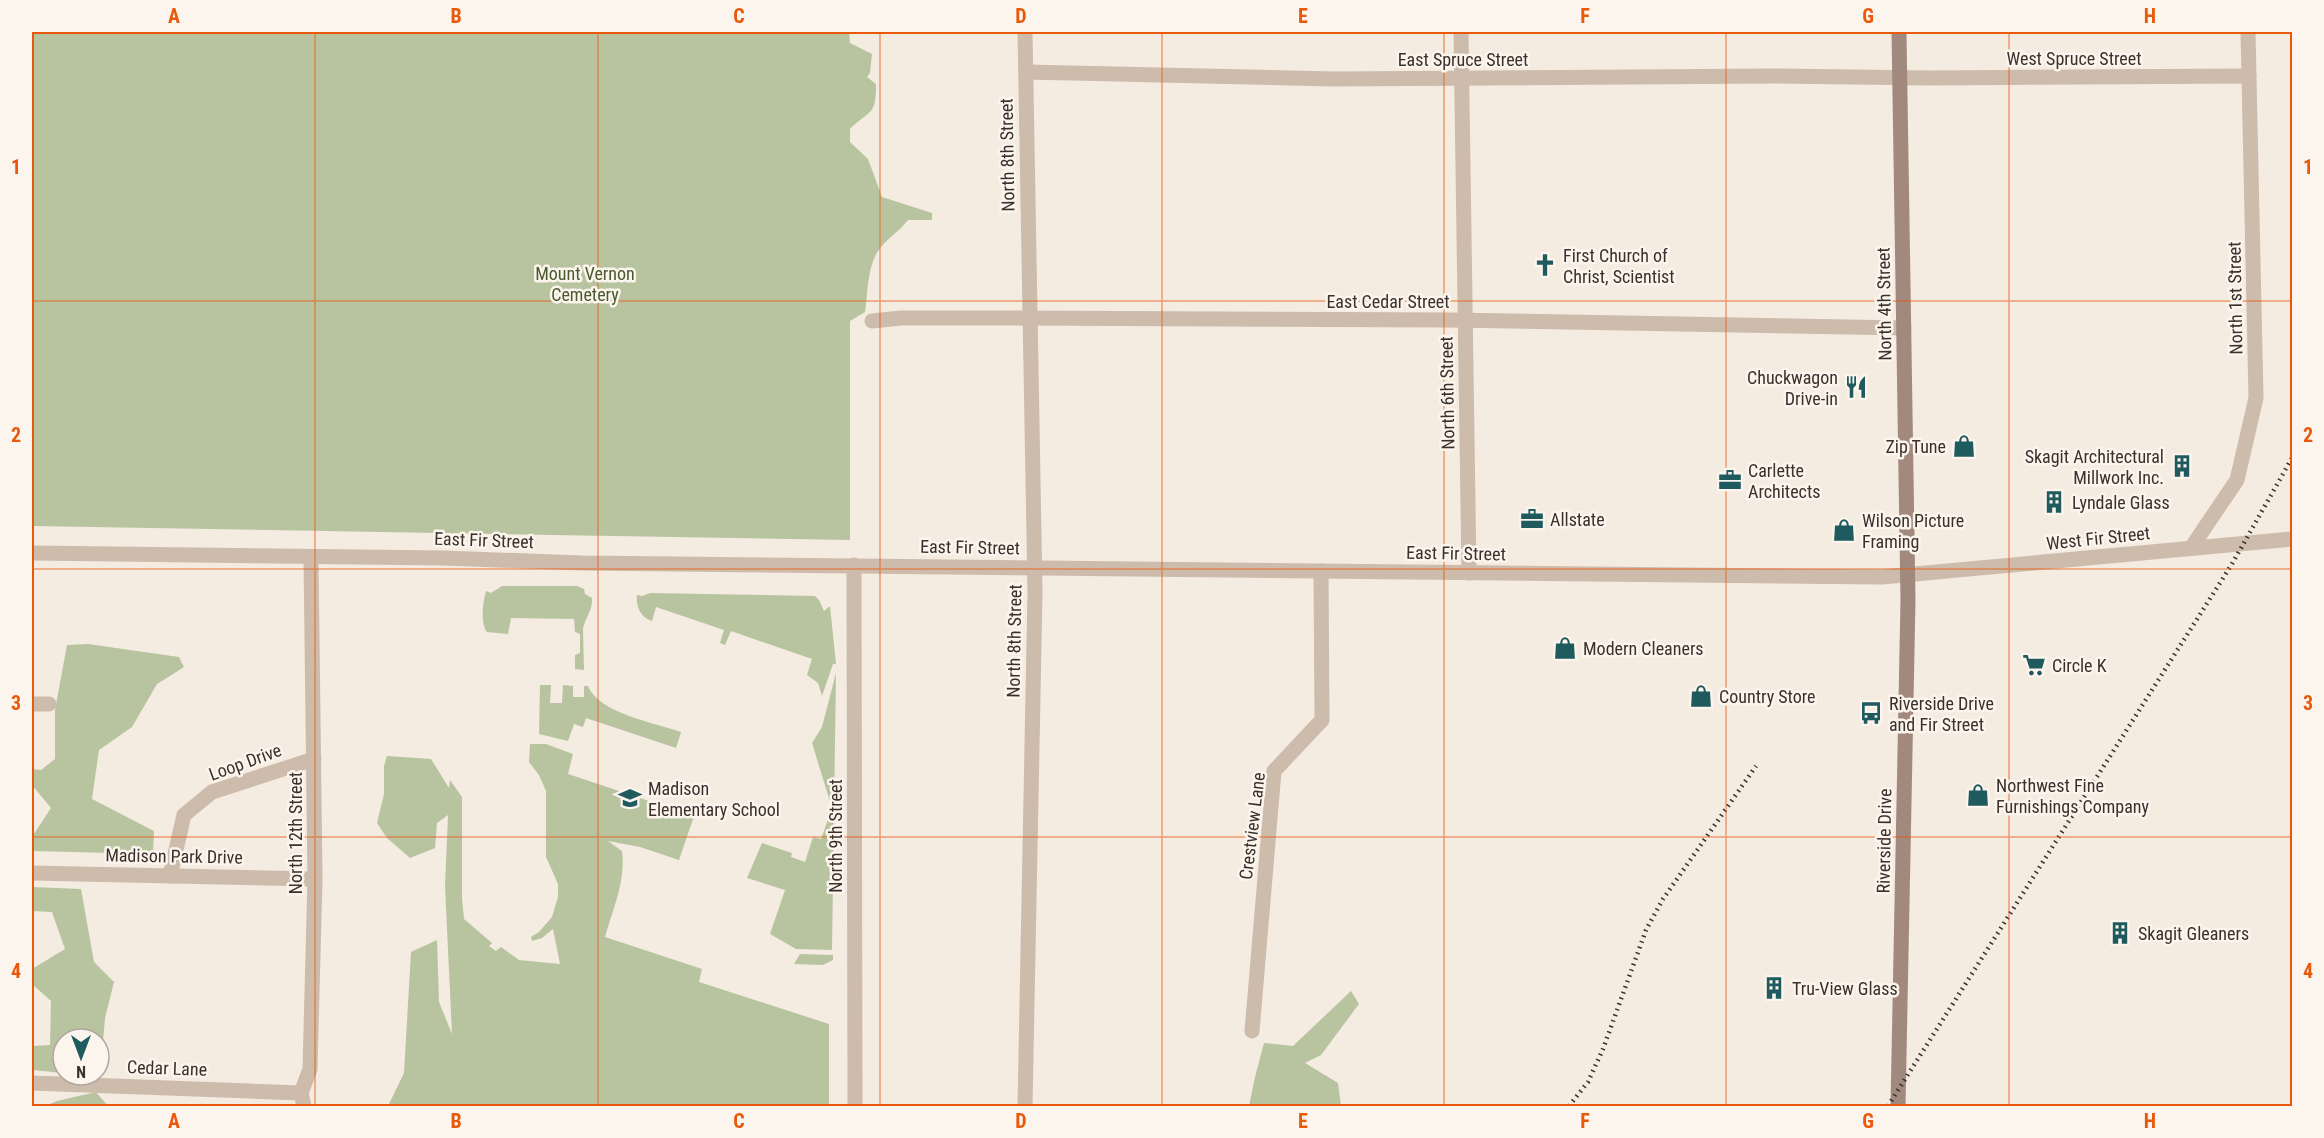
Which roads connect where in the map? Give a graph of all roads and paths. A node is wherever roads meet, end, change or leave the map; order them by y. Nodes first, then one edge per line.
1 (1025, 32) edge
2 (1461, 32) edge
3 (1899, 32) edge
4 (2248, 32) edge
5 (1026, 72) junction
6 (2249, 76) junction
7 (1900, 78) junction
8 (1462, 79) junction
9 (1029, 318) junction
10 (872, 321) dead end
11 (1466, 321) junction
12 (1904, 328) junction
13 (2292, 539) edge
14 (2191, 548) junction
15 (32, 553) edge
16 (312, 557) junction
17 (854, 565) junction
18 (1035, 567) junction
19 (1321, 571) junction
20 (1469, 573) junction
21 (1908, 576) junction
22 (32, 704) edge
23 (49, 704) dead end
24 (314, 759) junction
25 (32, 873) edge
26 (170, 876) junction
27 (315, 879) junction
28 (1252, 1031) dead end
29 (32, 1083) edge
30 (302, 1100) edge
31 (855, 1107) edge
32 (1025, 1107) edge
33 (1898, 1107) edge

1 - 5 street, North 8th Street
2 - 8 street, North 6th Street
3 - 7 main road, North 4th Street
4 - 6 street, North 1st Street
5 - 8 street, East Spruce Street
5 - 9 street, North 8th Street
6 - 7 street, West Spruce Street
6 - 14 street, North 1st Street
7 - 8 street, East Spruce Street
7 - 12 main road, North 4th Street
8 - 11 street, North 6th Street
9 - 10 street, East Cedar Street
9 - 11 street, East Cedar Street
9 - 18 street, North 8th Street
11 - 12 street, East Cedar Street
11 - 20 street, North 6th Street
12 - 21 main road, North 4th Street
13 - 14 street, West Fir Street
14 - 21 street, West Fir Street
15 - 16 street, East Fir Street
16 - 17 street, East Fir Street
16 - 24 street, North 12th Street
17 - 18 street, East Fir Street
17 - 31 street, North 9th Street
18 - 19 street, East Fir Street
18 - 32 street, North 8th Street
19 - 20 street, East Fir Street
19 - 28 street, Crestview Lane
20 - 21 street, East Fir Street
21 - 33 main road, Riverside Drive
22 - 23 street
24 - 26 street, Loop Drive
24 - 27 street, North 12th Street
25 - 26 street, Madison Park Drive
26 - 27 street, Madison Park Drive
27 - 30 street, North 12th Street
29 - 30 street, Cedar Lane

